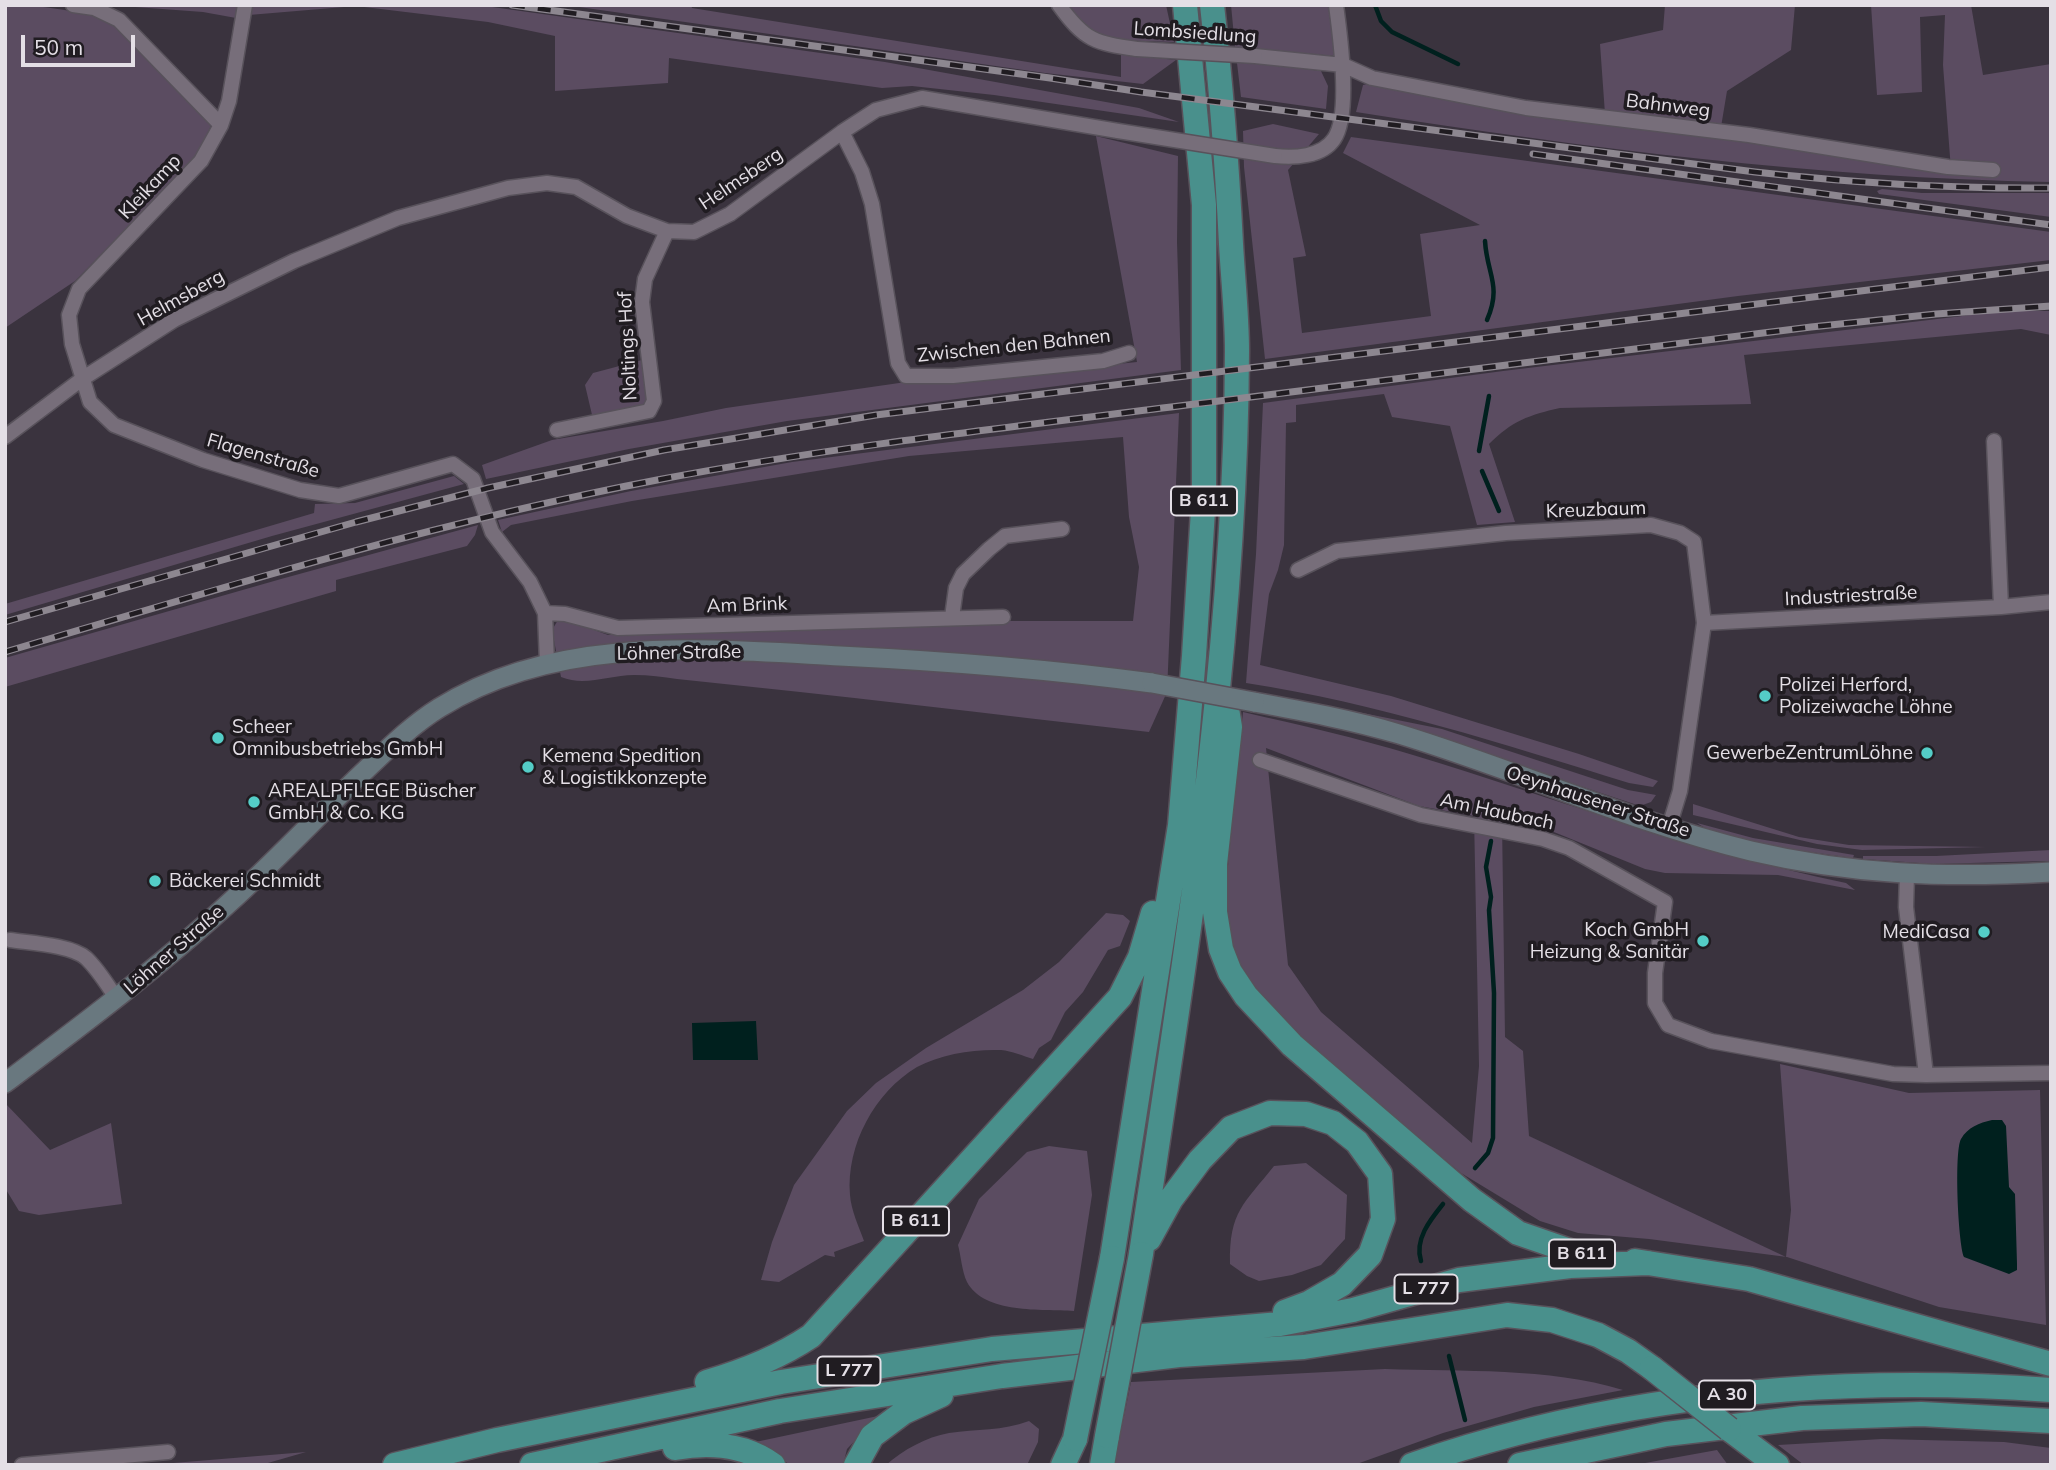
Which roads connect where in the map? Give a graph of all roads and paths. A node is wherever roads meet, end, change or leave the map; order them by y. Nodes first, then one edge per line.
1 (73, 5) edge
2 (1059, 5) edge
3 (1185, 5) edge
4 (1212, 5) edge
5 (1336, 5) edge
6 (245, 7) edge
7 (1343, 65) junction
8 (221, 125) junction
9 (842, 132) junction
10 (1993, 170) dead end
11 (667, 231) junction
12 (1129, 353) dead end
13 (82, 379) junction
14 (557, 430) dead end
15 (5, 437) edge
16 (1994, 441) dead end
17 (1062, 529) dead end
18 (1298, 570) dead end
19 (2051, 602) edge
20 (2001, 607) junction
21 (545, 613) junction
22 (952, 617) junction
23 (1003, 617) dead end
24 (1704, 623) junction
25 (547, 663) junction
26 (1221, 663) junction
27 (1152, 683) joint
28 (1260, 760) dead end
29 (1180, 825) junction
30 (1669, 827) junction
31 (2051, 872) edge
32 (1907, 875) junction
33 (10, 940) dead end
34 (117, 999) junction
35 (2051, 1073) edge
36 (1926, 1075) junction
37 (5, 1083) edge
38 (1141, 1254) junction
39 (1648, 1263) junction
40 (1206, 1329) junction
41 (2051, 1364) edge
42 (1002, 1376) junction
43 (2051, 1390) edge
44 (2051, 1421) edge
45 (1075, 1439) junction
46 (498, 1440) junction
47 (169, 1452) dead end
48 (1760, 1461) edge
49 (22, 1465) edge
50 (395, 1465) edge
51 (533, 1465) edge
52 (599, 1465) edge
53 (773, 1465) edge
54 (856, 1465) edge
55 (1063, 1465) edge
56 (1069, 1465) edge
57 (1102, 1465) edge
58 (1412, 1465) edge
59 (1520, 1465) edge

1 - 8 street
2 - 7 street, Lombsiedlung, bridge
3 - 29 highway, B 611
4 - 26 highway, B 611
5 - 7 street, Helmsberg
6 - 8 street, Kleikamp
7 - 9 street, Helmsberg, bridge
7 - 10 street, Bahnweg
8 - 13 street, Kleikamp
9 - 11 street, Helmsberg
9 - 12 street, Zwischen den Bahnen
11 - 13 street, Helmsberg
11 - 14 street, Noltings Hof
13 - 15 street
13 - 21 street, Flagenstraße
16 - 20 street
17 - 22 street
18 - 24 street, Kreuzbaum
19 - 20 street, Industriestraße
20 - 24 street, Industriestraße
21 - 22 street, Am Brink
21 - 25 street, Flagenstraße
22 - 23 street, Am Brink
24 - 30 street, Kreuzbaum
25 - 27 main road, Löhner Straße
25 - 34 main road, Löhner Straße
26 - 38 highway, B 611
26 - 39 highway, B 611
27 - 30 main road, Oeynhausener Straße, bridge
28 - 36 street, Am Haubach
29 - 45 highway, bridge
29 - 46 highway, B 611
30 - 32 main road, Oeynhausener Straße
31 - 32 main road, Oeynhausener Straße
32 - 36 street
33 - 34 street, Löhner Straße
34 - 37 main road, Löhner Straße
35 - 36 street, Am Haubach
38 - 40 highway
38 - 57 highway, B 611, bridge
39 - 40 highway, L 777
39 - 41 highway
40 - 46 highway, L 777
42 - 48 highway, L 777, bridge
42 - 51 highway, L 777
42 - 54 highway
43 - 58 highway, A 30
44 - 59 highway, A 30
45 - 55 highway
45 - 56 highway
46 - 50 highway, L 777
47 - 49 street
52 - 53 highway

